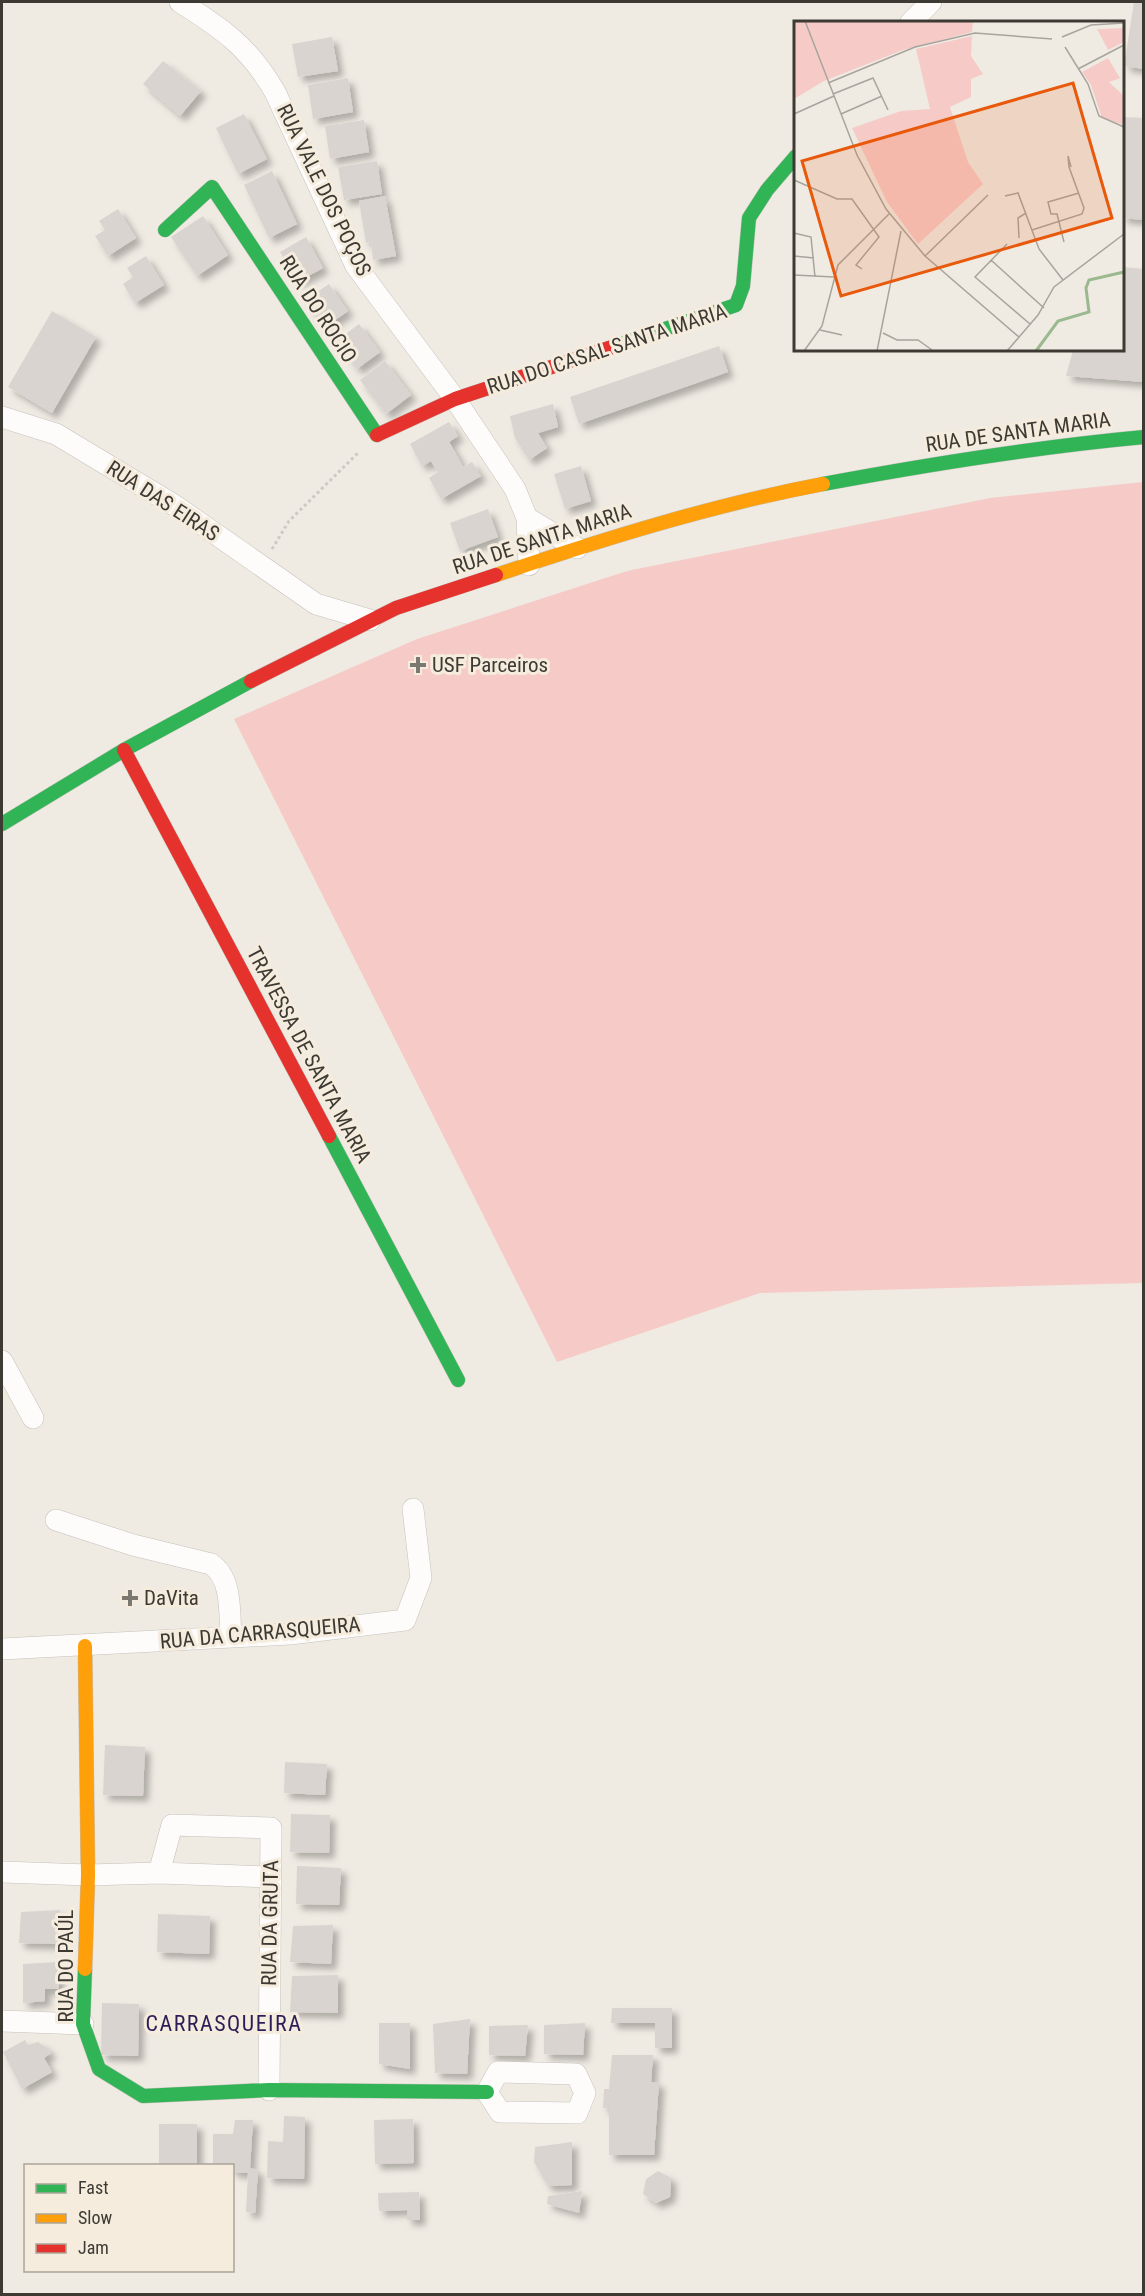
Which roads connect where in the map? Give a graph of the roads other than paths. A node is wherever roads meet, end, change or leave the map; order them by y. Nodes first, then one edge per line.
1 (180, 2) edge
2 (932, 2) edge
3 (912, 21) edge
4 (794, 157) edge
5 (165, 230) dead end
6 (455, 399) junction
7 (2, 417) edge
8 (1143, 436) edge
9 (527, 518) junction
10 (577, 549) junction
11 (529, 565) junction
12 (316, 604) junction
13 (370, 621) junction
14 (331, 640) junction
15 (124, 750) junction
16 (2, 824) edge
17 (2, 1361) edge
18 (458, 1380) dead end
19 (33, 1418) dead end
20 (413, 1509) dead end
21 (56, 1520) dead end
22 (231, 1637) junction
23 (85, 1646) junction
24 (2, 1649) edge
25 (2, 1872) edge
26 (159, 1873) junction
27 (88, 1875) junction
28 (271, 1877) junction
29 (2, 2021) edge
30 (83, 2024) junction
31 (269, 2090) junction
32 (487, 2091) dead end

1 - 6 street, RUA VALE DOS POÇOS
2 - 3 street
4 - 6 street, RUA DO CASAL SANTA MARIA
5 - 6 street, RUA DO ROCIO
6 - 9 street, RUA VALE DOS POÇOS
7 - 12 street, RUA DAS EIRAS
8 - 10 street, RUA DE SANTA MARIA
9 - 10 street
9 - 11 street, RUA VALE DOS POÇOS
10 - 11 street, RUA DE SANTA MARIA
11 - 13 street, RUA DE SANTA MARIA
12 - 13 street, RUA DAS EIRAS
12 - 14 street
13 - 14 street, RUA DE SANTA MARIA
14 - 15 street, RUA DE SANTA MARIA
15 - 16 street, RUA DE SANTA MARIA
15 - 18 street, TRAVESSA DE SANTA MARIA
17 - 19 street
20 - 22 street, RUA DA CARRASQUEIRA
21 - 22 street
22 - 23 street, RUA DA CARRASQUEIRA
23 - 24 street, RUA DA CARRASQUEIRA
23 - 27 street, RUA DO PAÚL
25 - 27 street
26 - 27 street
26 - 28 street
26 - 28 street, RUA DA GRUTA
27 - 30 street, RUA DO PAÚL
28 - 31 street, RUA DA GRUTA
29 - 30 street
30 - 31 street, RUA DO PAÚL
31 - 32 street, RUA DO PAÚL

